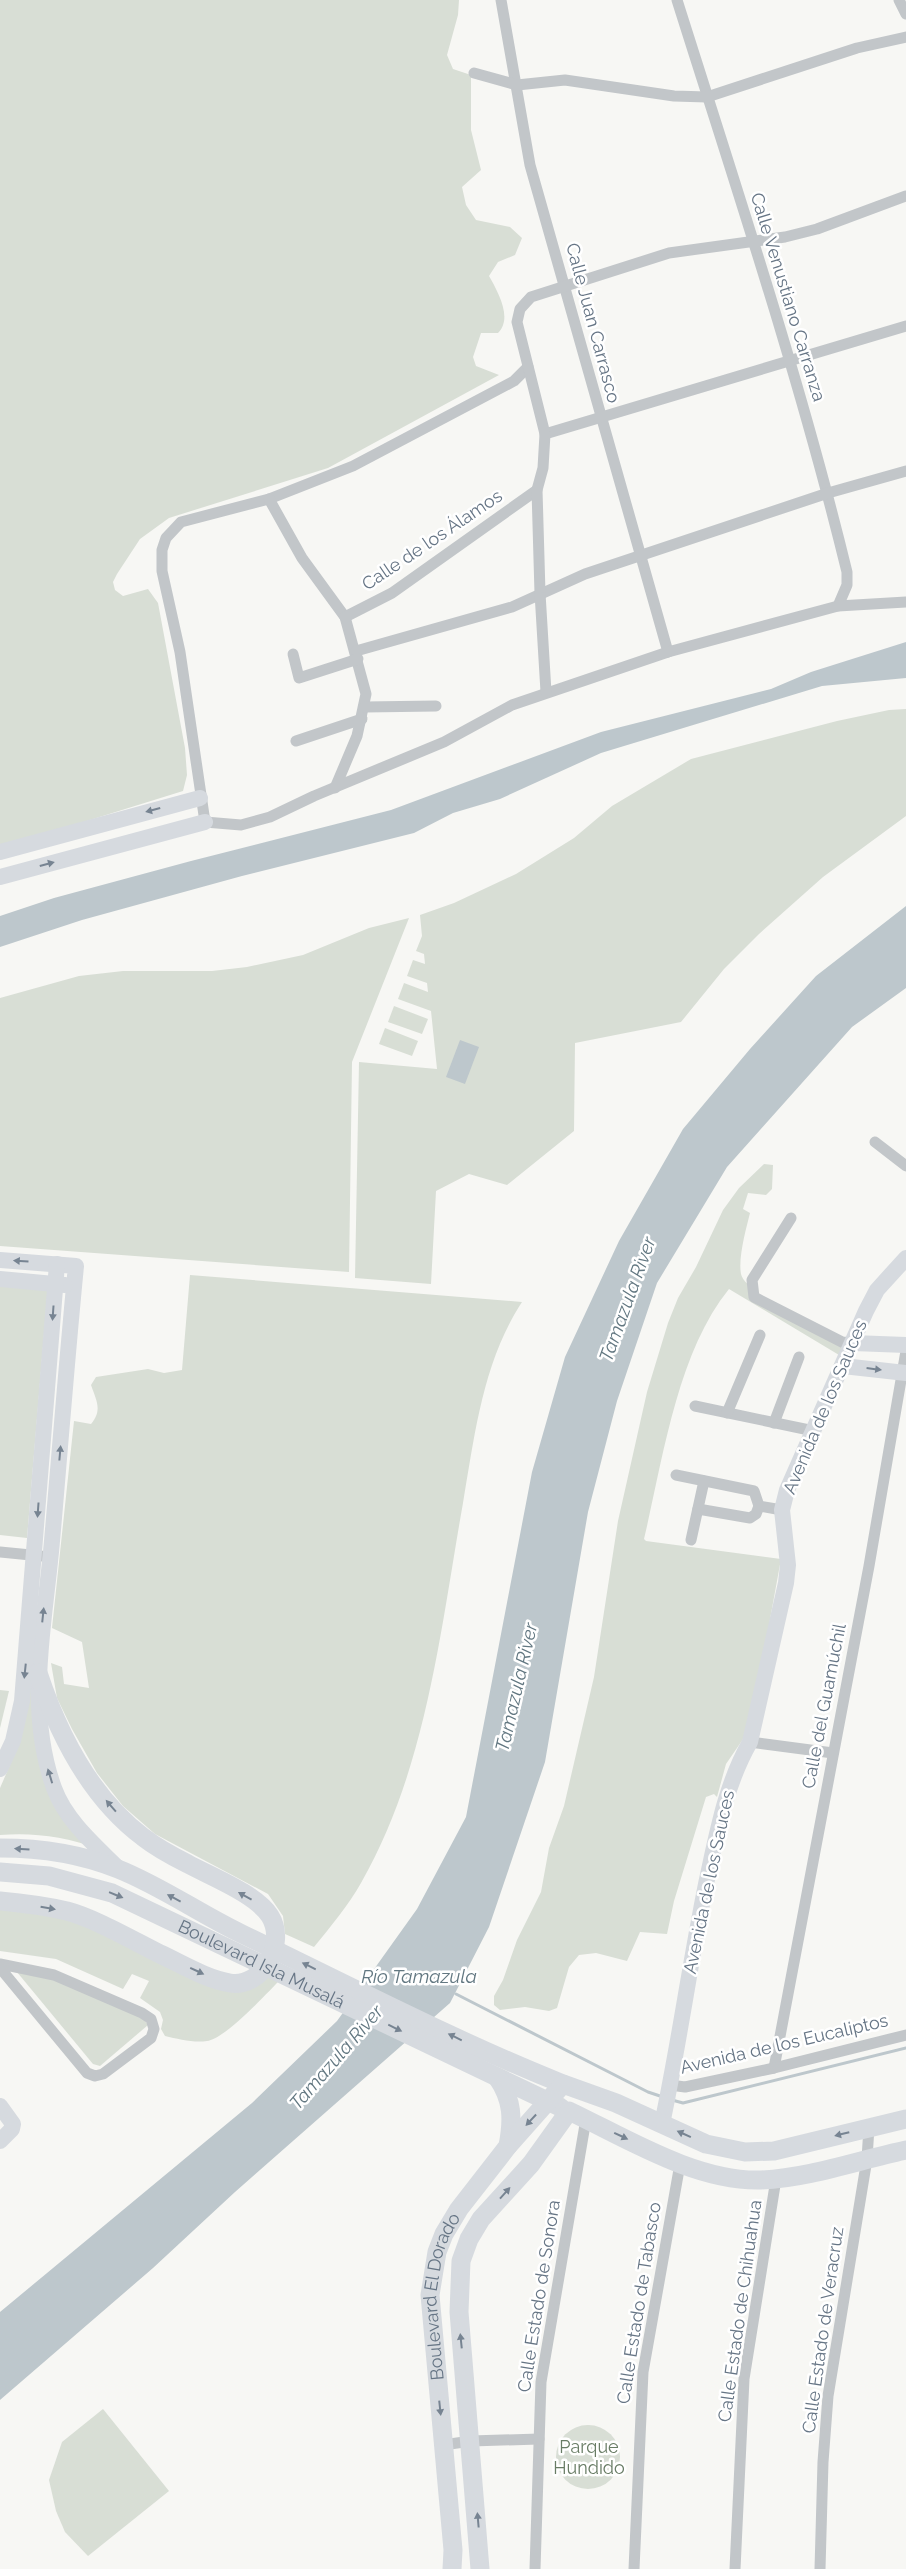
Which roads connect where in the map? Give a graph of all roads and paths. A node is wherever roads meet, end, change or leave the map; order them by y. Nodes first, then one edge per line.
1 (501, 0) edge
2 (677, 0) edge
3 (899, 0) edge
4 (906, 14) edge
5 (906, 37) edge
6 (474, 73) dead end
7 (517, 85) junction
8 (707, 97) junction
9 (906, 196) edge
10 (754, 242) junction
11 (563, 286) junction
12 (906, 326) edge
13 (791, 360) junction
14 (528, 367) junction
15 (600, 417) junction
16 (546, 434) junction
17 (906, 471) edge
18 (537, 490) junction
19 (828, 493) junction
20 (268, 500) junction
21 (643, 555) junction
22 (540, 593) junction
23 (906, 602) edge
24 (838, 606) junction
25 (345, 618) junction
26 (668, 652) junction
27 (293, 654) dead end
28 (357, 655) junction
29 (546, 692) junction
30 (436, 706) dead end
31 (365, 707) junction
32 (362, 719) junction
33 (296, 741) dead end
34 (335, 788) junction
35 (200, 798) junction
36 (204, 822) junction
37 (0, 852) edge
38 (0, 877) edge
39 (875, 1142) dead end
40 (906, 1166) edge
41 (791, 1218) dead end
42 (906, 1258) edge
43 (0, 1260) edge
44 (57, 1264) junction
45 (0, 1279) edge
46 (55, 1284) junction
47 (74, 1286) junction
48 (760, 1335) dead end
49 (853, 1342) junction
50 (906, 1345) edge
51 (906, 1351) edge
52 (799, 1357) dead end
53 (843, 1366) junction
54 (904, 1373) edge
55 (694, 1406) dead end
56 (727, 1413) junction
57 (774, 1423) junction
58 (814, 1431) junction
59 (676, 1475) dead end
60 (704, 1481) junction
61 (760, 1506) junction
62 (698, 1509) junction
63 (782, 1510) junction
64 (691, 1540) dead end
65 (0, 1552) edge
66 (43, 1556) junction
67 (38, 1673) junction
68 (750, 1742) junction
69 (833, 1753) junction
70 (0, 1769) edge
71 (0, 1848) edge
72 (120, 1870) junction
73 (0, 1872) edge
74 (0, 1901) edge
75 (229, 1938) junction
76 (0, 1966) edge
77 (906, 2035) edge
78 (774, 2068) junction
79 (495, 2069) junction
80 (563, 2084) junction
81 (669, 2088) junction
82 (581, 2091) junction
83 (549, 2101) junction
84 (0, 2106) edge
85 (569, 2111) junction
86 (663, 2118) junction
87 (586, 2119) junction
88 (906, 2119) edge
89 (869, 2128) junction
90 (5, 2137) edge
91 (508, 2146) junction
92 (906, 2150) edge
93 (867, 2159) junction
94 (680, 2164) junction
95 (776, 2179) junction
96 (539, 2439) junction
97 (471, 2441) junction
98 (443, 2445) junction
99 (452, 2569) edge
100 (480, 2569) edge
101 (535, 2569) edge
102 (634, 2569) edge
103 (735, 2569) edge
104 (820, 2569) edge

1 - 7 street, Calle Juan Carrasco
2 - 8 street, Calle Venustiano Carranza
3 - 4 street
5 - 8 street
6 - 7 street
7 - 8 street
7 - 11 street, Calle Juan Carrasco
8 - 10 street, Calle Venustiano Carranza
9 - 10 street
10 - 11 street
10 - 13 street, Calle Venustiano Carranza
11 - 14 street
11 - 15 street, Calle Juan Carrasco
12 - 13 street
13 - 15 street
13 - 19 street, Calle Venustiano Carranza
14 - 16 street
14 - 20 street
15 - 16 street
15 - 21 street, Calle Juan Carrasco
16 - 18 street
17 - 19 street
18 - 22 street
18 - 25 street, Calle de los Álamos
19 - 21 street
19 - 24 street, Calle Venustiano Carranza
20 - 25 street
20 - 35 street
21 - 22 street
21 - 26 street, Calle Juan Carrasco
22 - 28 street
22 - 29 street
23 - 24 street
24 - 26 street
25 - 28 street
26 - 29 street
27 - 28 street
28 - 31 street
29 - 34 street
30 - 31 street
31 - 32 street
32 - 33 street
32 - 34 street
34 - 36 street
35 - 36 street
35 -> 37 street
38 -> 36 street
39 - 40 street
41 - 49 street
42 - 49 street, Avenida de los Sauces
44 -> 43 street
44 - 46 street
44 - 47 street
45 - 46 street
46 - 47 street
46 -> 66 street
66 -> 47 street
48 - 56 street
49 - 50 street
49 - 53 street, Avenida de los Sauces
51 - 54 street, Calle del Guamúchil
52 - 57 street
53 -> 54 street
53 - 58 street, Avenida de los Sauces
54 - 69 street, Calle del Guamúchil
55 - 56 street
56 - 57 street
57 - 58 street
58 - 63 street, Avenida de los Sauces
59 - 60 street
60 - 61 street
60 - 62 street
61 - 62 street
61 - 63 street
62 - 64 street
63 - 68 street, Avenida de los Sauces
65 - 66 street
67 -> 66 street
66 -> 70 street
72 -> 67 street
74 -> 67 main road
68 - 69 street
68 - 81 street, Avenida de los Sauces
69 - 78 street, Calle del Guamúchil
72 -> 71 main road, Boulevard Isla Musalá
75 -> 72 main road, Boulevard Isla Musalá
73 -> 75 main road, Boulevard Isla Musalá
75 - 79 main road, Boulevard Isla Musalá
76 - 76 street
77 - 78 street, Avenida de los Eucaliptos
78 - 81 street, Avenida de los Eucaliptos
79 - 80 main road, Boulevard Isla Musalá
79 - 83 main road, Boulevard Isla Musalá
79 - 91 main road
80 - 82 main road
80 - 83 main road, Boulevard El Dorado
81 - 86 street, Avenida de los Sauces
82 - 85 main road, Boulevard El Dorado
82 - 86 main road
83 - 85 main road, Boulevard Isla Musalá
83 -> 91 main road, Boulevard El Dorado
84 - 90 street
85 - 87 main road
97 -> 85 main road, Boulevard El Dorado
89 -> 86 main road
87 -> 94 main road
87 - 96 street, Calle Estado de Sonora
88 - 89 main road
89 - 93 street, Calle Estado de Veracruz
91 -> 98 main road, Boulevard El Dorado
92 - 93 main road
93 - 95 main road
93 - 104 street, Calle Estado de Veracruz
94 - 95 main road
94 - 102 street, Calle Estado de Tabasco
95 - 103 street, Calle Estado de Chihuahua
96 - 97 street
96 - 101 street, Calle Estado de Sonora
97 - 98 street
100 -> 97 main road, Boulevard El Dorado
98 - 99 main road, Boulevard El Dorado

